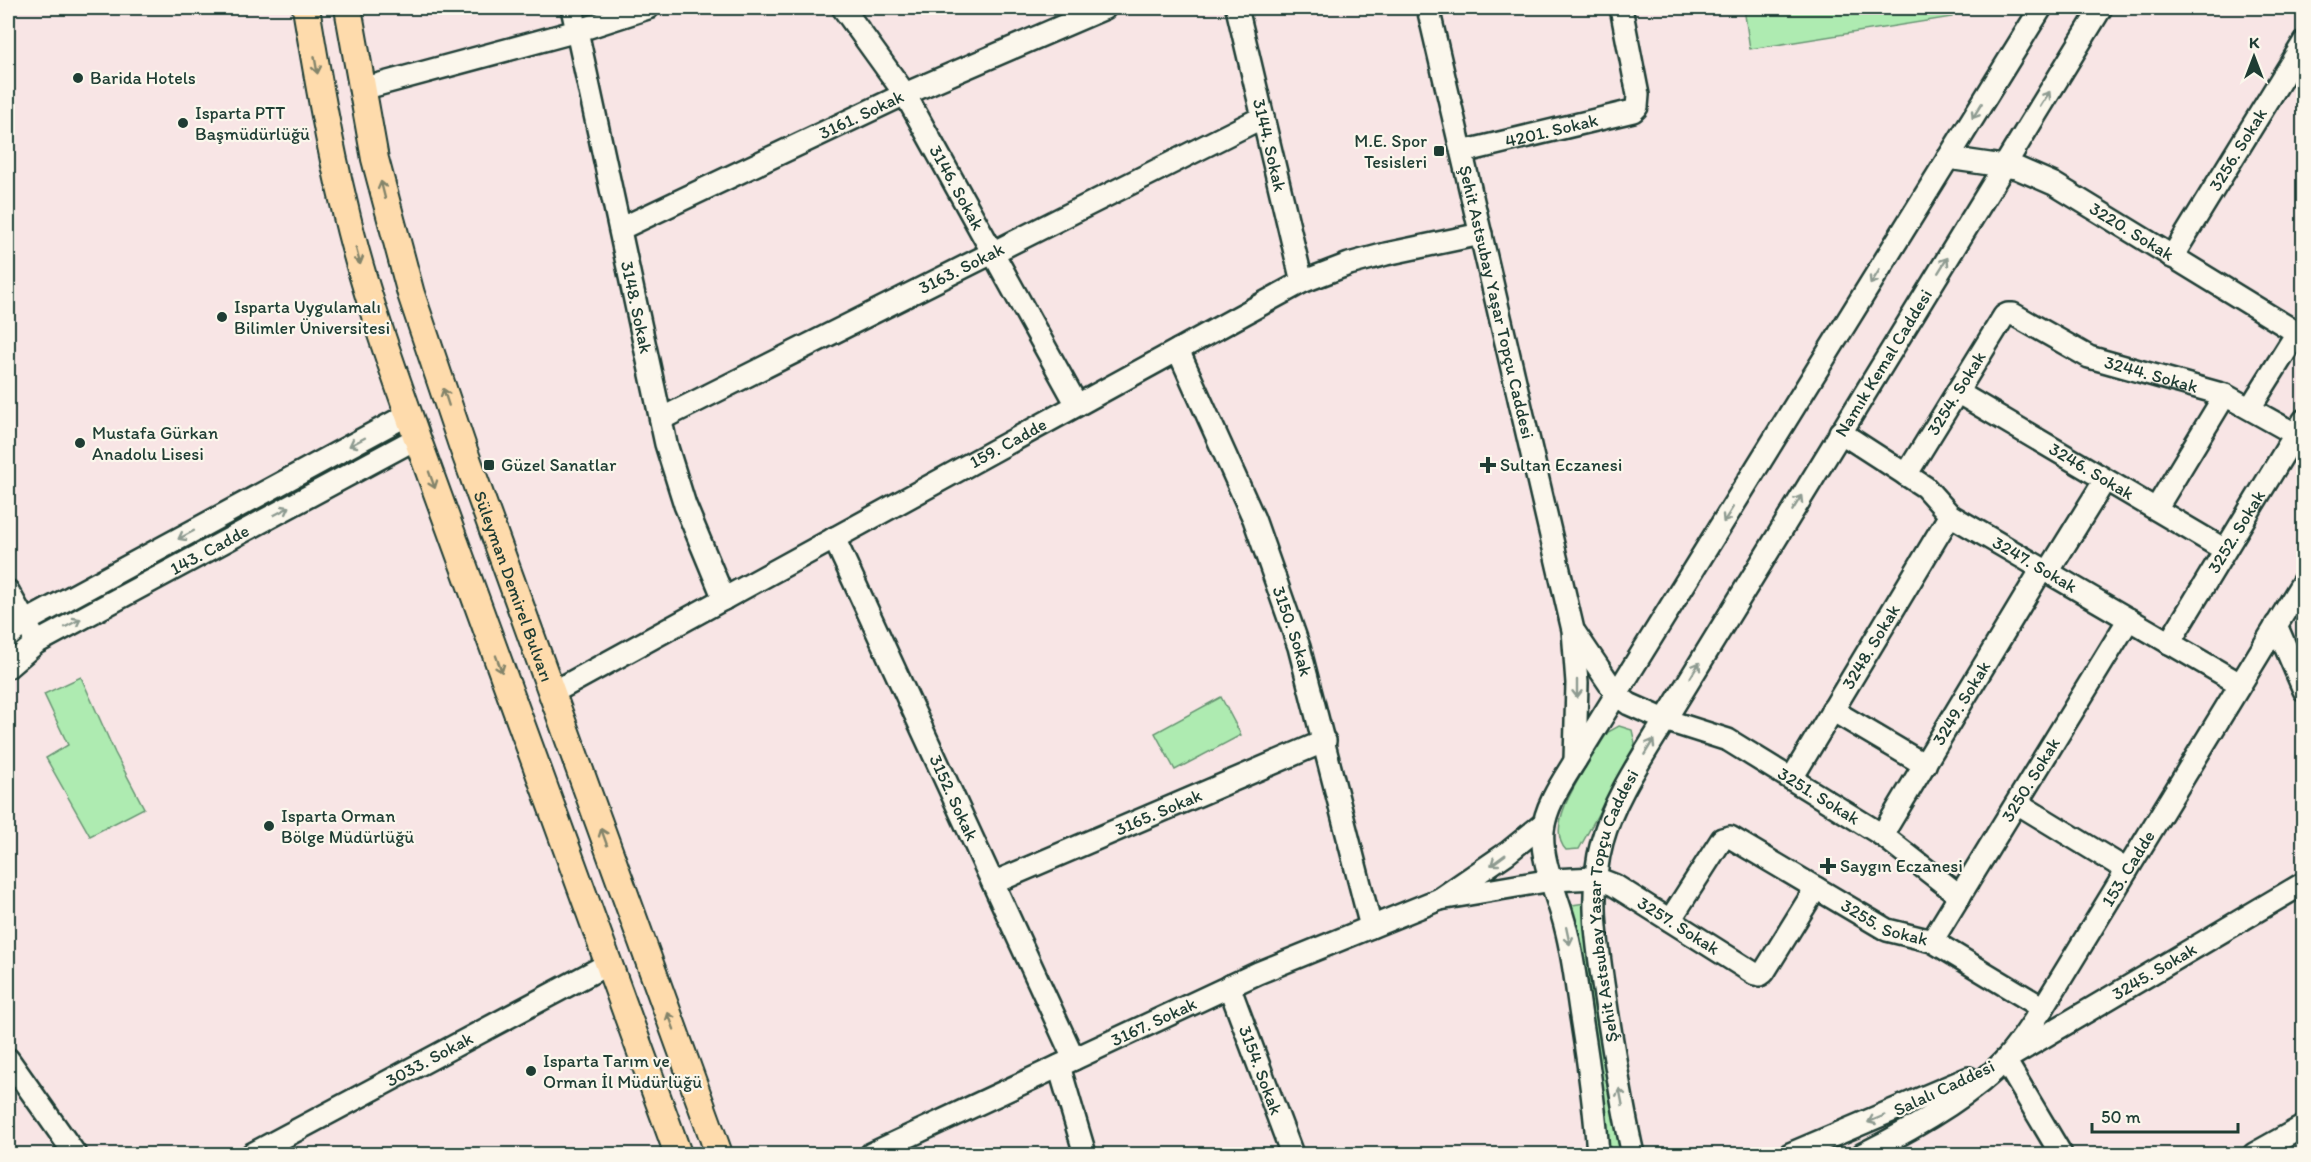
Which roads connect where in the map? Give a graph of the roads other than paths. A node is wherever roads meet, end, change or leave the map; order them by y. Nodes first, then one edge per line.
1 (306, 8) edge
2 (348, 8) edge
3 (572, 8) edge
4 (648, 8) edge
5 (843, 8) edge
6 (1105, 8) edge
7 (1237, 8) edge
8 (1428, 8) edge
9 (1622, 8) edge
10 (2041, 8) edge
11 (2101, 8) edge
12 (577, 31) junction
13 (2304, 42) edge
14 (362, 89) junction
15 (905, 94) junction
16 (1263, 117) junction
17 (1462, 152) junction
18 (1948, 158) junction
19 (2004, 166) junction
20 (620, 229) junction
21 (1481, 234) junction
22 (993, 253) junction
23 (2172, 257) junction
24 (1302, 282) junction
25 (2008, 314) joint
26 (2300, 335) edge
27 (1178, 350) junction
28 (1957, 392) junction
29 (2225, 395) junction
30 (1077, 405) junction
31 (2250, 408) junction
32 (409, 414) junction
33 (661, 419) junction
34 (2299, 427) edge
35 (1840, 432) junction
36 (417, 438) junction
37 (1906, 475) junction
38 (2105, 480) junction
39 (2156, 510) junction
40 (1950, 515) junction
41 (834, 538) junction
42 (2225, 550) junction
43 (2045, 570) junction
44 (2301, 588) edge
45 (8, 591) edge
46 (724, 599) junction
47 (2129, 619) junction
48 (25, 622) junction
49 (2276, 625) junction
50 (1573, 630) junction
51 (8, 637) edge
52 (36, 643) junction
53 (2169, 643) junction
54 (8, 667) edge
55 (2240, 684) junction
56 (2304, 690) edge
57 (552, 693) junction
58 (1617, 695) junction
59 (1832, 710) junction
60 (1665, 720) junction
61 (1325, 741) junction
62 (1575, 761) junction
63 (1925, 765) junction
64 (1792, 778) junction
65 (2017, 803) junction
66 (1544, 823) junction
67 (1882, 835) junction
68 (2127, 870) junction
69 (1596, 878) junction
70 (1552, 880) junction
71 (993, 883) junction
72 (2304, 883) edge
73 (1816, 888) junction
74 (1960, 896) junction
75 (1440, 899) junction
76 (1670, 920) junction
77 (1371, 927) junction
78 (1932, 941) junction
79 (608, 964) junction
80 (1229, 986) junction
81 (2043, 1008) junction
82 (8, 1059) edge
83 (2005, 1060) junction
84 (1066, 1062) junction
85 (2304, 1126) edge
86 (882, 1152) edge
87 (75, 1155) edge
88 (252, 1155) edge
89 (678, 1155) edge
90 (719, 1155) edge
91 (1085, 1155) edge
92 (1292, 1155) edge
93 (1598, 1155) edge
94 (1633, 1155) edge
95 (1790, 1155) edge
96 (1863, 1155) edge
97 (2061, 1155) edge
98 (2254, 1155) edge

1 -> 32 main road
2 - 14 main road, Süleyman Demirel Bulvarı
3 - 12 street, 3148. Sokak
4 - 12 street
5 - 15 street, 3146. Sokak
6 - 15 street, 3161. Sokak
7 - 16 street, 3144. Sokak
8 - 17 street, Şehit Astsubay Yaşar Topçu Caddesi
9 - 17 street, 4201. Sokak
10 -> 18 street
19 -> 11 street, Namık Kemal Caddesi
12 - 14 street
12 - 20 street, 3148. Sokak
13 - 23 street, 3256. Sokak
57 -> 14 main road, Süleyman Demirel Bulvarı
15 - 20 street, 3161. Sokak
15 - 22 street, 3146. Sokak
16 - 22 street, 3163. Sokak
16 - 24 street, 3144. Sokak
17 - 21 street, Şehit Astsubay Yaşar Topçu Caddesi
18 - 19 street, 3220. Sokak
18 -> 58 street
19 - 23 street, 3220. Sokak
35 -> 19 street, Namık Kemal Caddesi
20 - 33 street, 3148. Sokak
21 - 24 street, 159. Cadde
21 - 50 street, Şehit Astsubay Yaşar Topçu Caddesi
22 - 30 street, 3146. Sokak
22 - 33 street, 3163. Sokak
23 - 26 street, 3220. Sokak
24 - 27 street, 159. Cadde
25 - 28 street, 3254. Sokak
25 - 29 street, 3244. Sokak
26 - 31 street
27 - 30 street, 159. Cadde
27 - 61 street, 3150. Sokak
28 - 37 street, 3254. Sokak
28 - 38 street, 3246. Sokak
29 - 31 street, 3244. Sokak
29 - 39 street
30 - 41 street, 159. Cadde
31 - 34 street, 3244. Sokak
32 - 36 main road
32 -> 48 street, 143. Cadde
33 - 46 street, 3148. Sokak
34 - 42 street, 3252. Sokak
35 - 37 street, 3247. Sokak
60 -> 35 street, Namık Kemal Caddesi
52 -> 36 street, 143. Cadde
36 -> 79 main road
37 - 40 street, 3247. Sokak
38 - 39 street, 3246. Sokak
38 - 43 street, 3249. Sokak
39 - 42 street, 3246. Sokak
40 - 43 street, 3247. Sokak
40 - 59 street, 3248. Sokak
41 - 46 street, 159. Cadde
41 - 71 street, 3152. Sokak
42 - 53 street, 3252. Sokak
43 - 47 street, 3247. Sokak
43 - 63 street, 3249. Sokak
44 - 49 street, 153. Cadde
45 - 48 street
46 - 57 street, 159. Cadde
47 - 53 street, 3247. Sokak
47 - 65 street, 3250. Sokak
48 - 51 street, 143. Cadde
48 - 52 street
49 - 55 street, 153. Cadde
49 - 56 street
50 - 58 street, Şehit Astsubay Yaşar Topçu Caddesi
50 -> 62 street, Şehit Astsubay Yaşar Topçu Caddesi
52 - 54 street, 143. Cadde
53 - 55 street, 3247. Sokak
55 - 68 street, 153. Cadde
90 -> 57 main road, Süleyman Demirel Bulvarı
58 - 60 street, Şehit Astsubay Yaşar Topçu Caddesi
58 - 62 street, Şehit Astsubay Yaşar Topçu Caddesi
59 - 63 street
59 - 64 street, 3248. Sokak
60 - 64 street, 3251. Sokak
69 -> 60 street, Şehit Astsubay Yaşar Topçu Caddesi
61 - 71 street, 3165. Sokak
61 - 77 street, 3150. Sokak
62 - 66 street, Şehit Astsubay Yaşar Topçu Caddesi
63 - 67 street, 3249. Sokak
64 - 67 street, 3251. Sokak
65 - 68 street
65 - 74 street, 3250. Sokak
66 - 70 street, Şehit Astsubay Yaşar Topçu Caddesi
66 -> 75 street, 3167. Sokak
67 - 74 street, 3251. Sokak
68 - 81 street, 153. Cadde
69 - 70 street, 3167. Sokak
69 - 76 street, 3257. Sokak
94 -> 69 street, Şehit Astsubay Yaşar Topçu Caddesi
70 - 75 street, 3167. Sokak
70 -> 93 street, Şehit Astsubay Yaşar Topçu Caddesi
71 - 84 street, 3152. Sokak
72 - 83 street, 3245. Sokak
73 - 76 street, 3255. Sokak
73 - 76 street, 3257. Sokak
73 - 78 street, 3255. Sokak
74 - 78 street, 3250. Sokak
75 - 77 street, 3167. Sokak
77 - 80 street, 3167. Sokak
78 - 81 street, 3255. Sokak
79 - 88 street, 3033. Sokak
79 - 89 main road
80 - 84 street, 3167. Sokak
80 - 92 street, 3154. Sokak
81 - 83 street, 153. Cadde
82 - 87 street
83 -> 95 street, Salalı Caddesi
83 - 96 street, Salalı Caddesi
83 - 97 street
84 - 86 street, 3167. Sokak
84 - 91 street, 3152. Sokak
85 - 98 street

